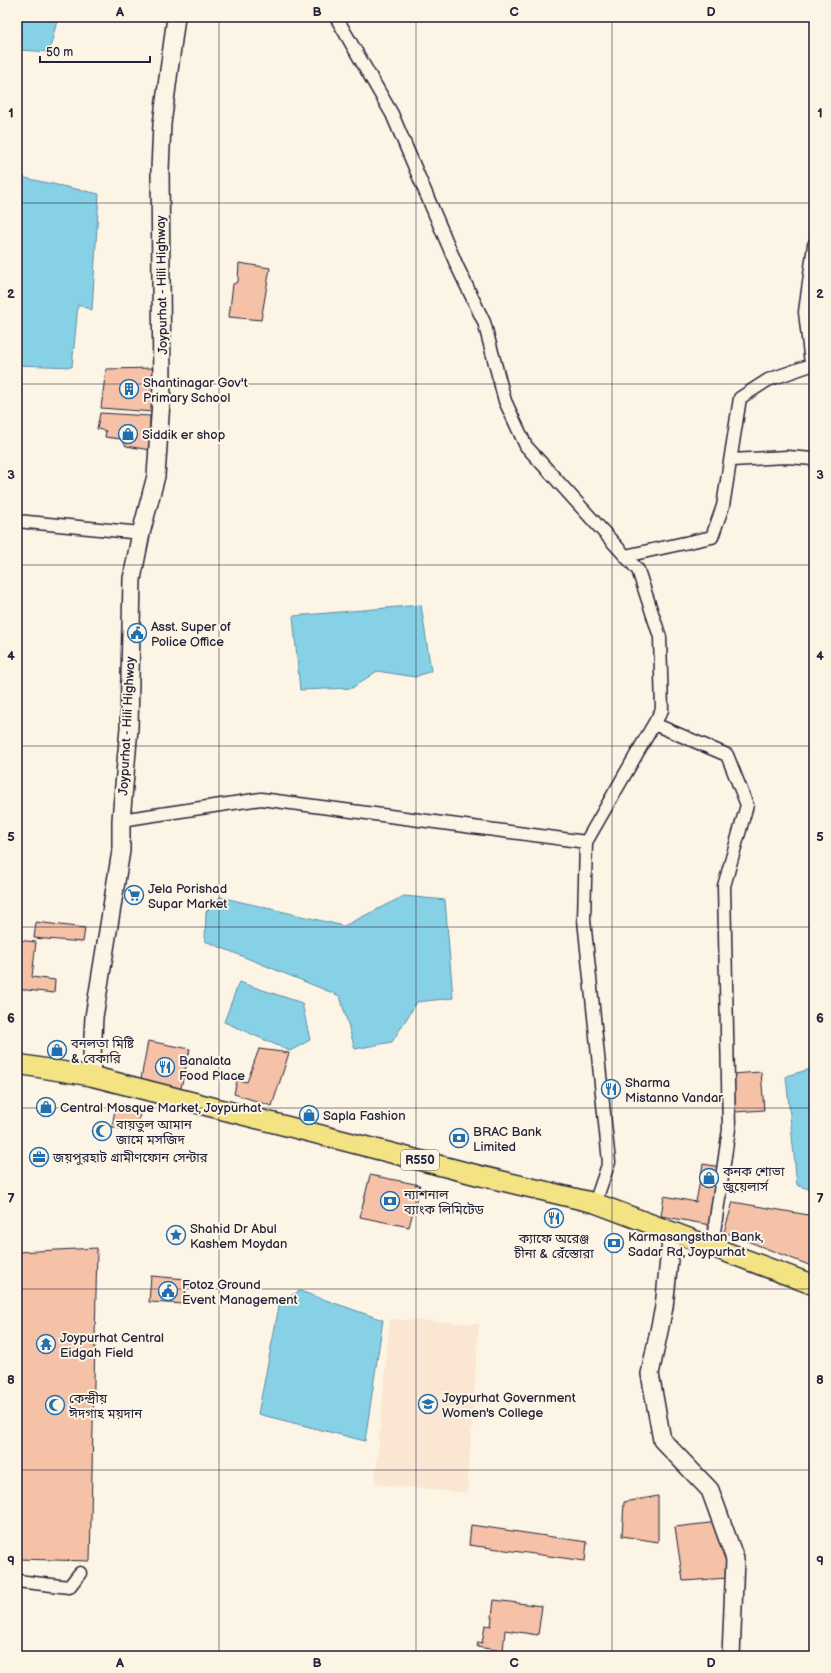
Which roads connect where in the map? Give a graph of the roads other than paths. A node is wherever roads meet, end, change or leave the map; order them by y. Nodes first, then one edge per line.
1 (176, 17) edge
2 (336, 17) edge
3 (814, 245) edge
4 (813, 364) edge
5 (814, 459) edge
6 (731, 460) junction
7 (17, 521) edge
8 (141, 534) junction
9 (625, 556) junction
10 (654, 724) junction
11 (121, 820) junction
12 (586, 842) junction
13 (17, 1064) edge
14 (91, 1076) junction
15 (595, 1202) junction
16 (672, 1231) junction
17 (712, 1246) junction
18 (814, 1285) edge
19 (80, 1573) dead end
20 (17, 1581) edge
21 (731, 1656) edge

1 - 8 main road, Joypurhat - Hili Highway
2 - 9 street
3 - 4 street
4 - 6 street
5 - 6 street
6 - 9 street
7 - 8 street
8 - 11 main road, Joypurhat - Hili Highway
9 - 10 street
10 - 12 street
10 - 17 street
11 - 12 street
11 - 14 main road, Joypurhat - Hili Highway
12 - 15 street
13 - 14 main road, R550
14 - 15 main road, R550
15 - 16 main road, R550
16 - 17 main road, R550
16 - 21 main road
17 - 18 main road, R550
19 - 20 street

